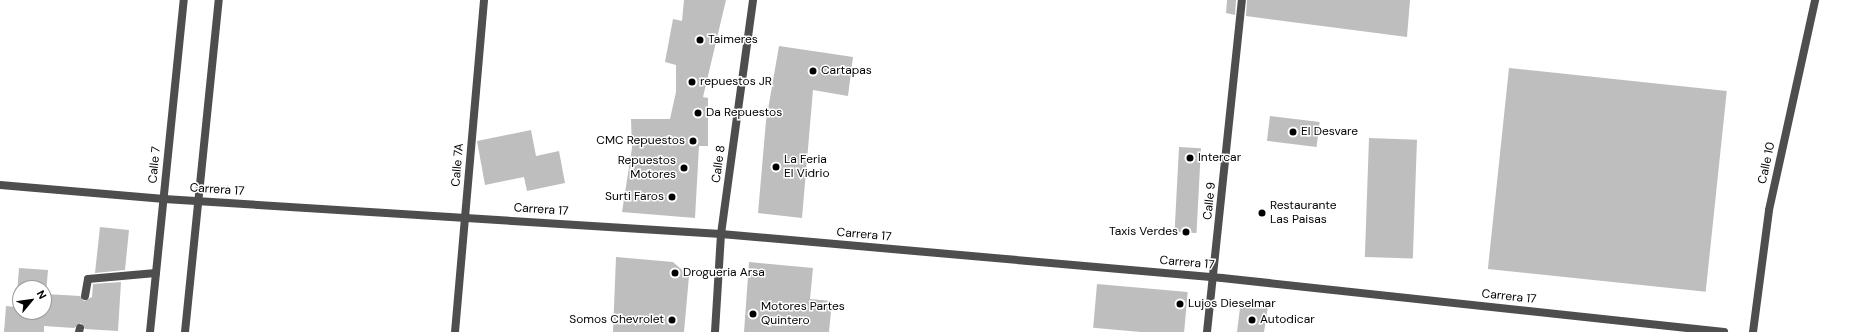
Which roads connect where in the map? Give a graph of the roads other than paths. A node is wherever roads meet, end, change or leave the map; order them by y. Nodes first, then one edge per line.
1 (184, 0) edge
2 (219, 0) edge
3 (484, 0) edge
4 (753, 0) edge
5 (1242, 0) edge
6 (1815, 0) edge
7 (0, 185) edge
8 (164, 199) junction
9 (198, 202) junction
10 (465, 217) junction
11 (721, 234) junction
12 (156, 273) junction
13 (1214, 278) junction
14 (85, 296) dead end
15 (150, 332) edge
16 (185, 332) edge
17 (455, 332) edge
18 (715, 332) edge
19 (1207, 332) edge
20 (1724, 332) edge
21 (1753, 332) edge

1 - 8 street, Calle 7
2 - 9 street
3 - 10 street, Calle 7A
4 - 11 street, Calle 8
5 - 13 street, Calle 9
6 - 21 street, Calle 10
7 - 8 street, Carrera 17
8 - 9 street, Carrera 17
8 - 12 street, Calle 7
9 - 10 street, Carrera 17
9 - 16 street
10 - 11 street, Carrera 17
10 - 17 street, Calle 7A
11 - 13 street, Carrera 17
11 - 18 street, Calle 8
12 - 14 street
12 - 15 street, Calle 7
13 - 19 street, Calle 9
13 - 20 street, Carrera 17

